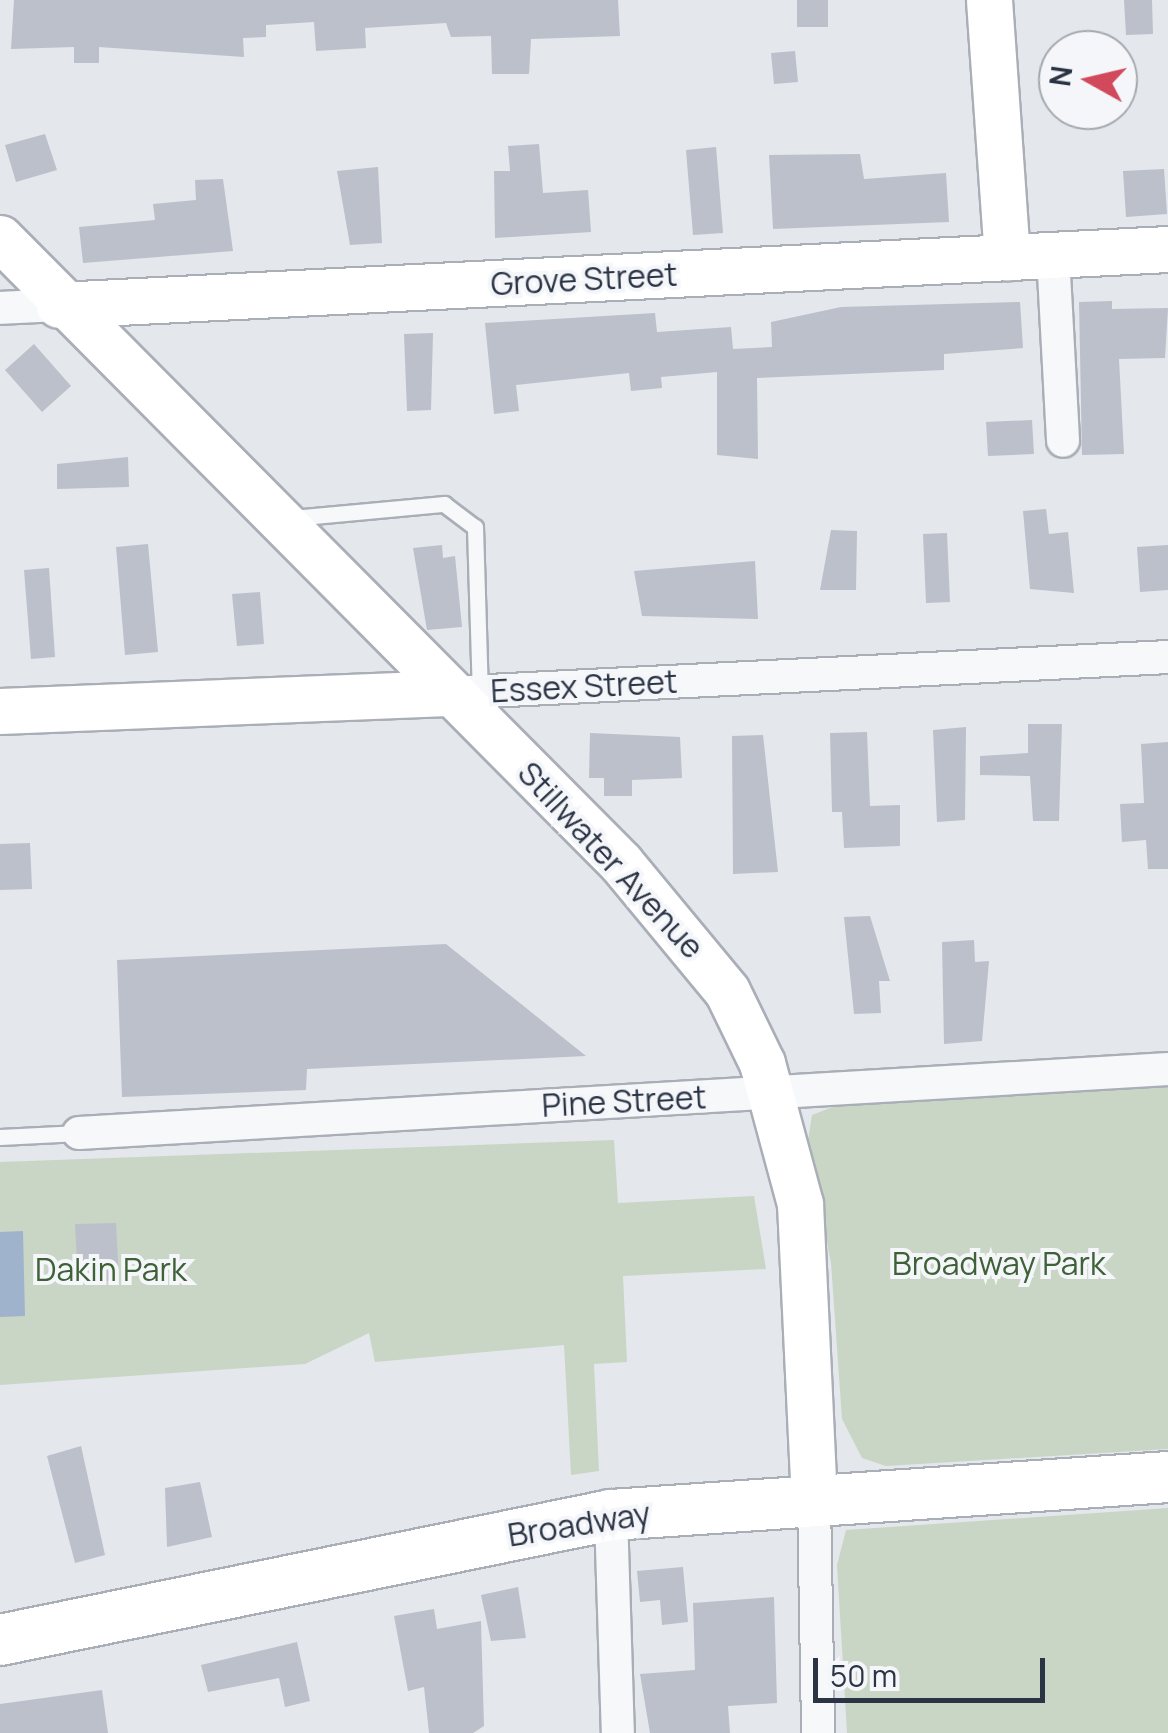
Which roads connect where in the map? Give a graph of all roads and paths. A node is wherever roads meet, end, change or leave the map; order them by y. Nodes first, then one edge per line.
1 (988, 0) edge
2 (0, 238) edge
3 (1168, 249) edge
4 (1053, 254) junction
5 (1007, 257) junction
6 (60, 305) junction
7 (0, 308) edge
8 (1063, 442) dead end
9 (274, 520) junction
10 (1168, 658) edge
11 (464, 692) junction
12 (0, 711) edge
13 (1168, 1069) edge
14 (770, 1092) junction
15 (79, 1134) joint
16 (0, 1136) edge
17 (1168, 1477) edge
18 (814, 1498) junction
19 (611, 1515) junction
20 (0, 1640) edge
21 (618, 1733) edge
22 (818, 1733) edge

1 - 5 street
2 - 6 street, Stillwater Avenue
3 - 4 street, Grove Street
4 - 5 street, Grove Street
4 - 8 street
5 - 6 street, Grove Street
6 - 7 street, Grove Street
6 - 9 street, Stillwater Avenue
9 - 11 street, Stillwater Avenue
9 - 11 lane
10 - 11 street, Essex Street
11 - 12 street, Essex Street
11 - 14 street, Stillwater Avenue
13 - 14 street, Pine Street
14 - 15 street, Pine Street
14 - 18 street, Stillwater Avenue
15 - 16 lane
17 - 18 main road, Broadway
18 - 19 main road, Broadway
18 - 22 street, Stillwater Avenue
19 - 20 main road, Broadway
19 - 21 street

